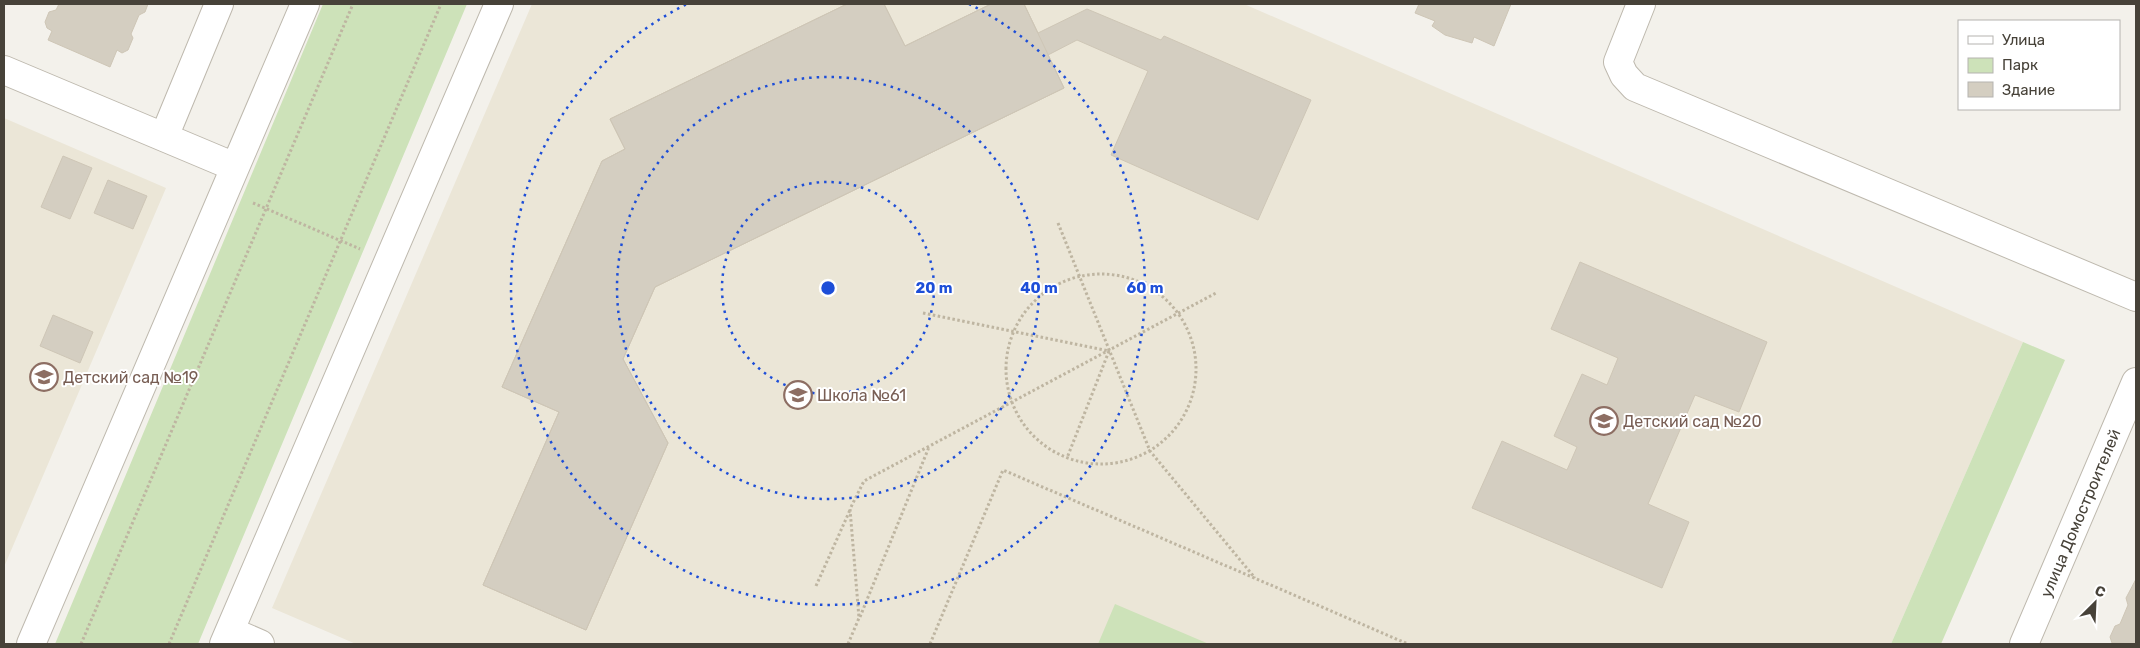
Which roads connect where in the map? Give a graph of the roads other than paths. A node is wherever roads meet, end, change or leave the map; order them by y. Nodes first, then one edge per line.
1 (219, 4) edge
2 (305, 4) edge
3 (499, 4) edge
4 (1641, 4) edge
5 (4, 70) edge
6 (164, 137) junction
7 (230, 179) junction
8 (2136, 296) edge
9 (2136, 382) edge
10 (2128, 425) edge
11 (227, 638) edge
12 (31, 644) edge
13 (260, 644) edge
14 (2024, 644) edge

1 - 6 street
2 - 7 street
3 - 11 street
4 - 8 street
5 - 6 street
6 - 7 street
7 - 12 street
9 - 10 street, улица Домостроителей
10 - 14 street, улица Домостроителей
11 - 13 street

